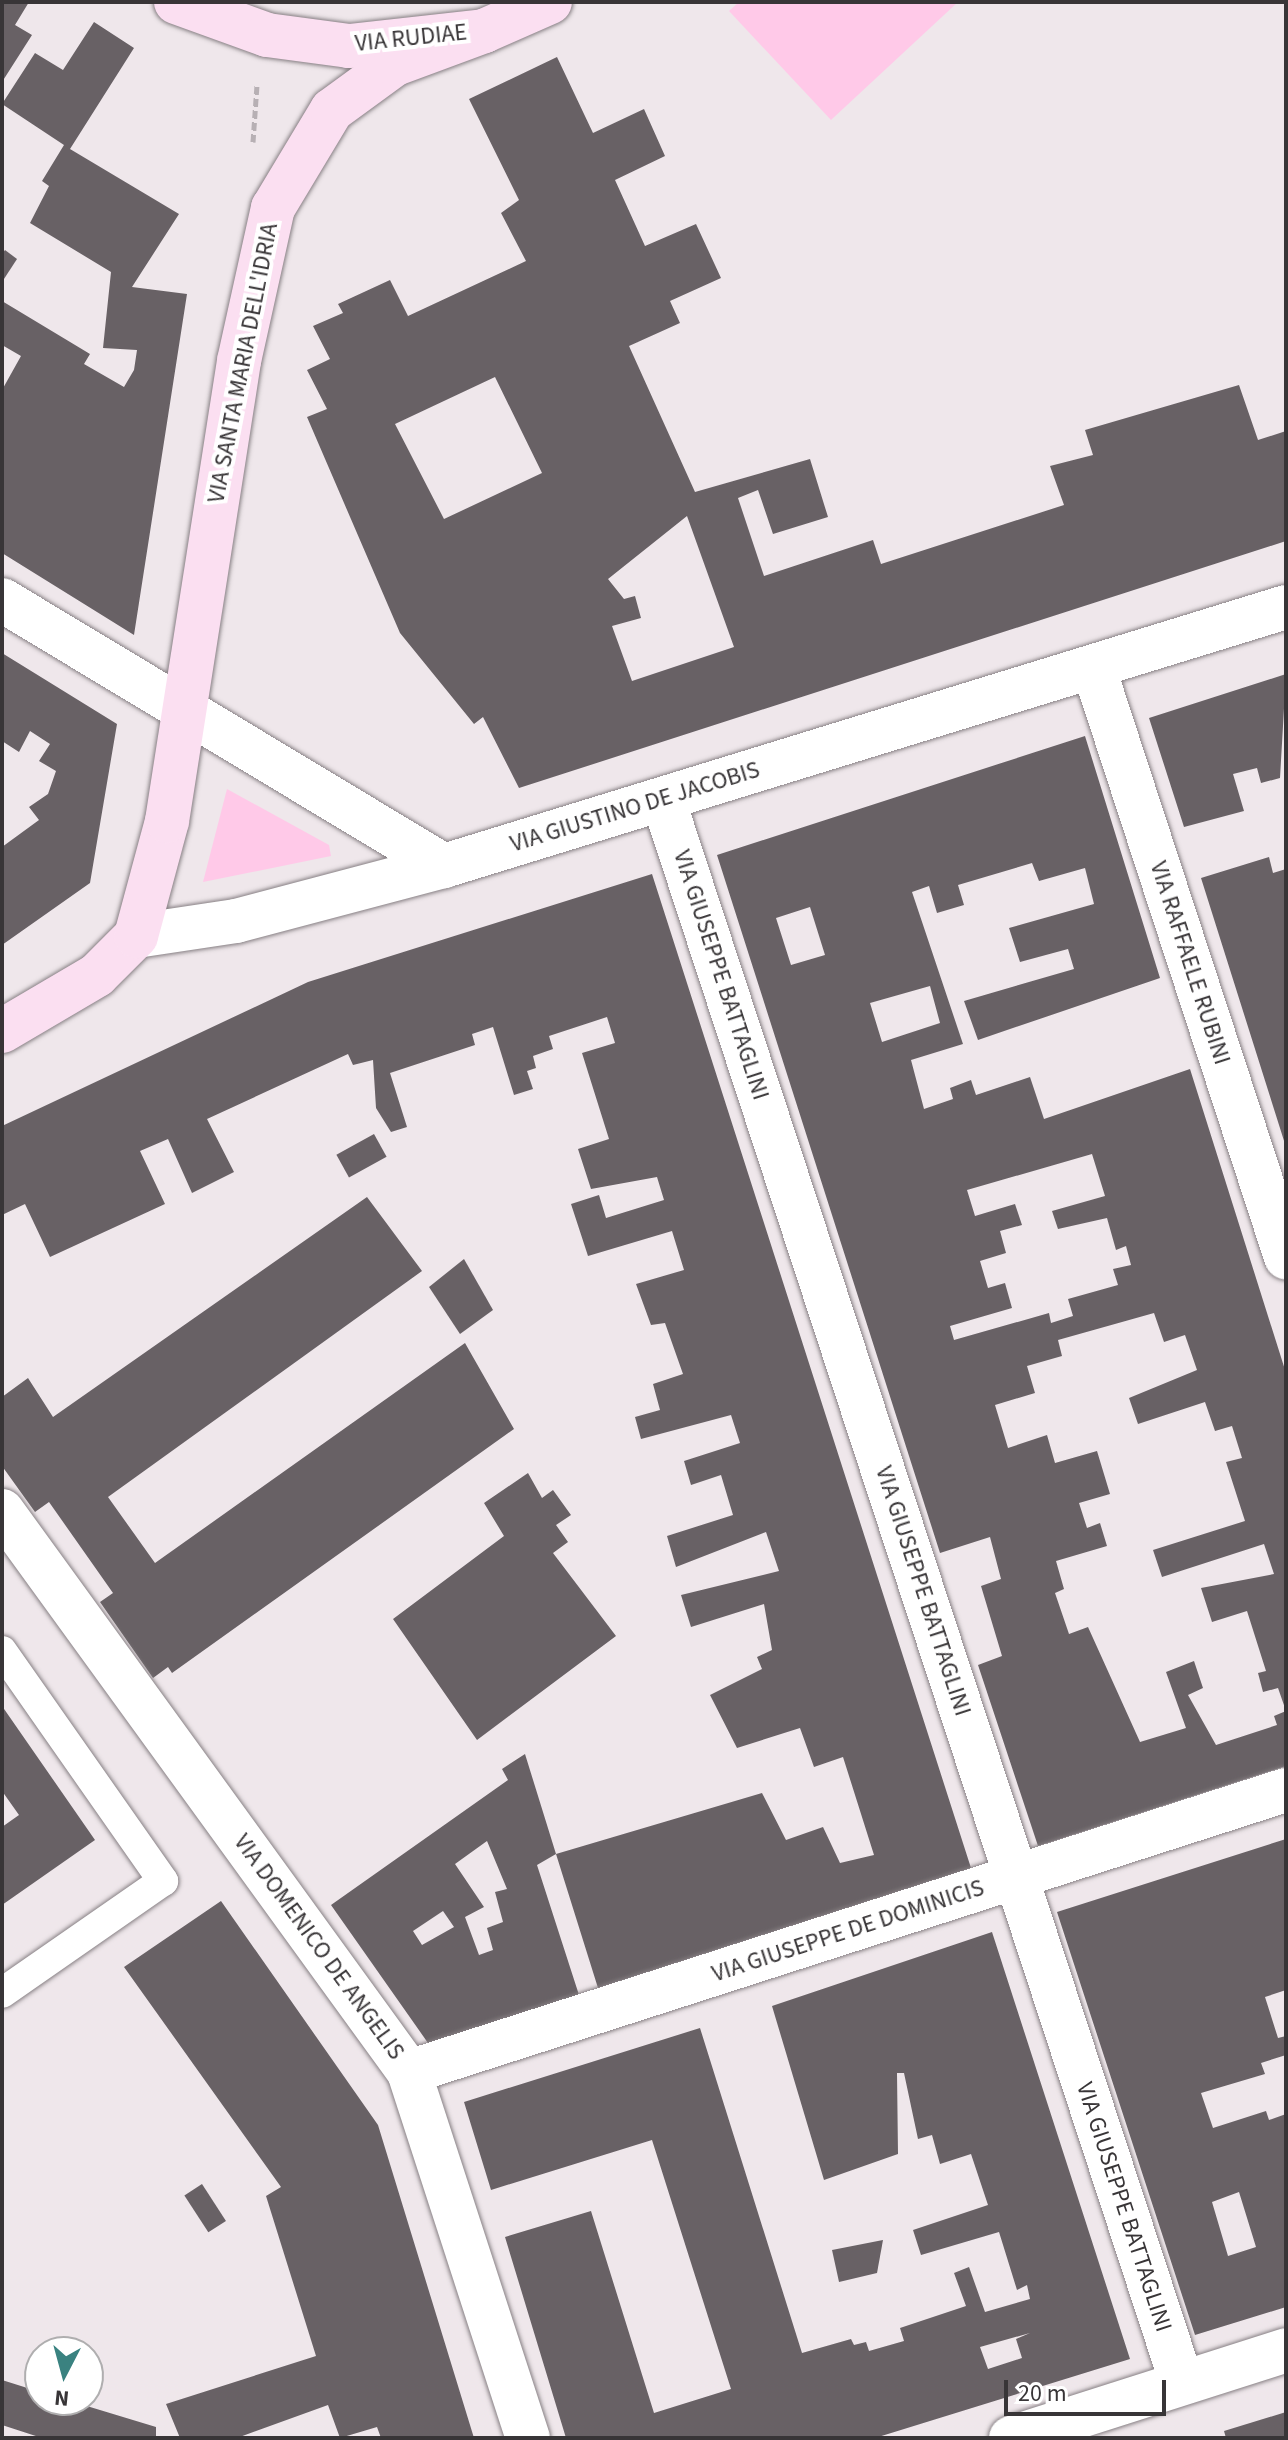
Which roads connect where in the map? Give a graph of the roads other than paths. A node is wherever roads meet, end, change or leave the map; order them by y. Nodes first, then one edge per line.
1 (176, 2) edge
2 (550, 2) edge
3 (484, 31) junction
4 (2, 600) edge
5 (1286, 607) edge
6 (1094, 669) junction
7 (184, 707) junction
8 (663, 799) junction
9 (444, 866) junction
10 (136, 936) junction
11 (2, 1031) edge
12 (1286, 1257) edge
13 (2, 1511) edge
14 (2, 1651) edge
15 (1286, 1790) edge
16 (1017, 1876) junction
17 (2, 1993) edge
18 (409, 2072) junction
19 (1286, 2350) edge
20 (1182, 2383) junction
21 (528, 2438) edge
22 (1011, 2438) edge

1 - 3 main road, VIA RUDIAE
2 - 3 main road, VIA RUDIAE
3 - 7 main road, VIA SANTA MARIA DELL'IDRIA
4 - 7 street
5 - 6 street, VIA GIUSTINO DE JACOBIS
6 - 8 street, VIA GIUSTINO DE JACOBIS
6 - 12 street, VIA RAFFAELE RUBINI
7 - 9 street
7 - 10 main road, VIA SANTA MARIA DELL'IDRIA
8 - 9 street, VIA GIUSTINO DE JACOBIS
8 - 16 street, VIA GIUSEPPE BATTAGLINI
9 - 10 street, VIA GIUSTINO DE JACOBIS
10 - 11 main road
13 - 18 street, VIA DOMENICO DE ANGELIS
14 - 17 lane
15 - 16 street, VIA GIUSEPPE DE DOMINICIS
16 - 18 street, VIA GIUSEPPE DE DOMINICIS
16 - 20 street, VIA GIUSEPPE BATTAGLINI
18 - 21 street, VIA DOMENICO DE ANGELIS
19 - 20 street
20 - 22 street

